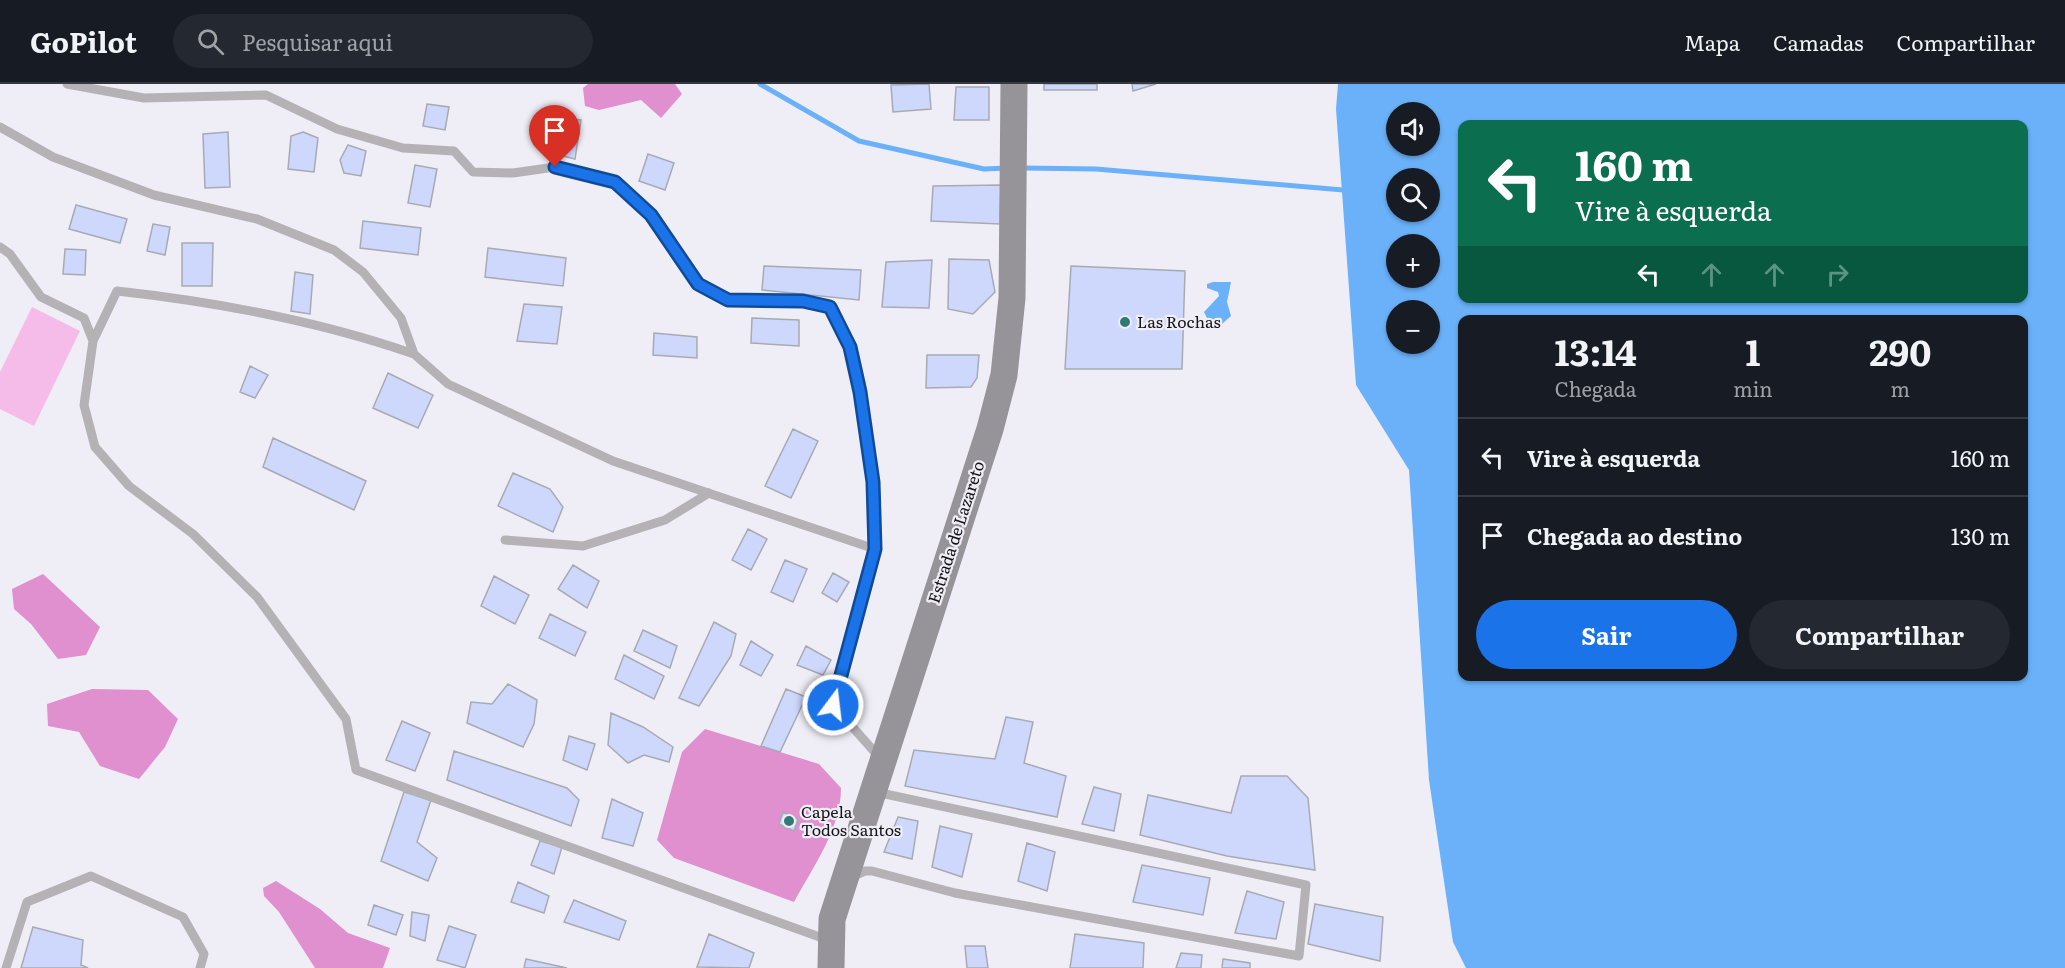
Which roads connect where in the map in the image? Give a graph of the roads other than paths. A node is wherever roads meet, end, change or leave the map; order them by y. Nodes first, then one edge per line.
1 (67, 84) edge
2 (1014, 84) edge
3 (0, 127) edge
4 (0, 247) edge
5 (93, 341) junction
6 (414, 354) junction
7 (709, 494) junction
8 (506, 540) dead end
9 (875, 549) junction
10 (884, 762) junction
11 (873, 792) junction
12 (842, 887) junction
13 (830, 941) junction
14 (6, 968) edge
15 (200, 968) edge
16 (831, 968) edge

1 - 9 lane
2 - 10 street, Estrada de Lazareto
3 - 6 lane
4 - 5 lane
5 - 6 lane
5 - 13 lane
6 - 7 lane
7 - 8 lane
7 - 9 lane
9 - 10 lane
10 - 11 street, Estrada de Lazareto
11 - 12 street, Estrada de Lazareto
11 - 12 lane
12 - 13 street, Estrada de Lazareto
13 - 16 street, Estrada de Lazareto
14 - 15 lane

